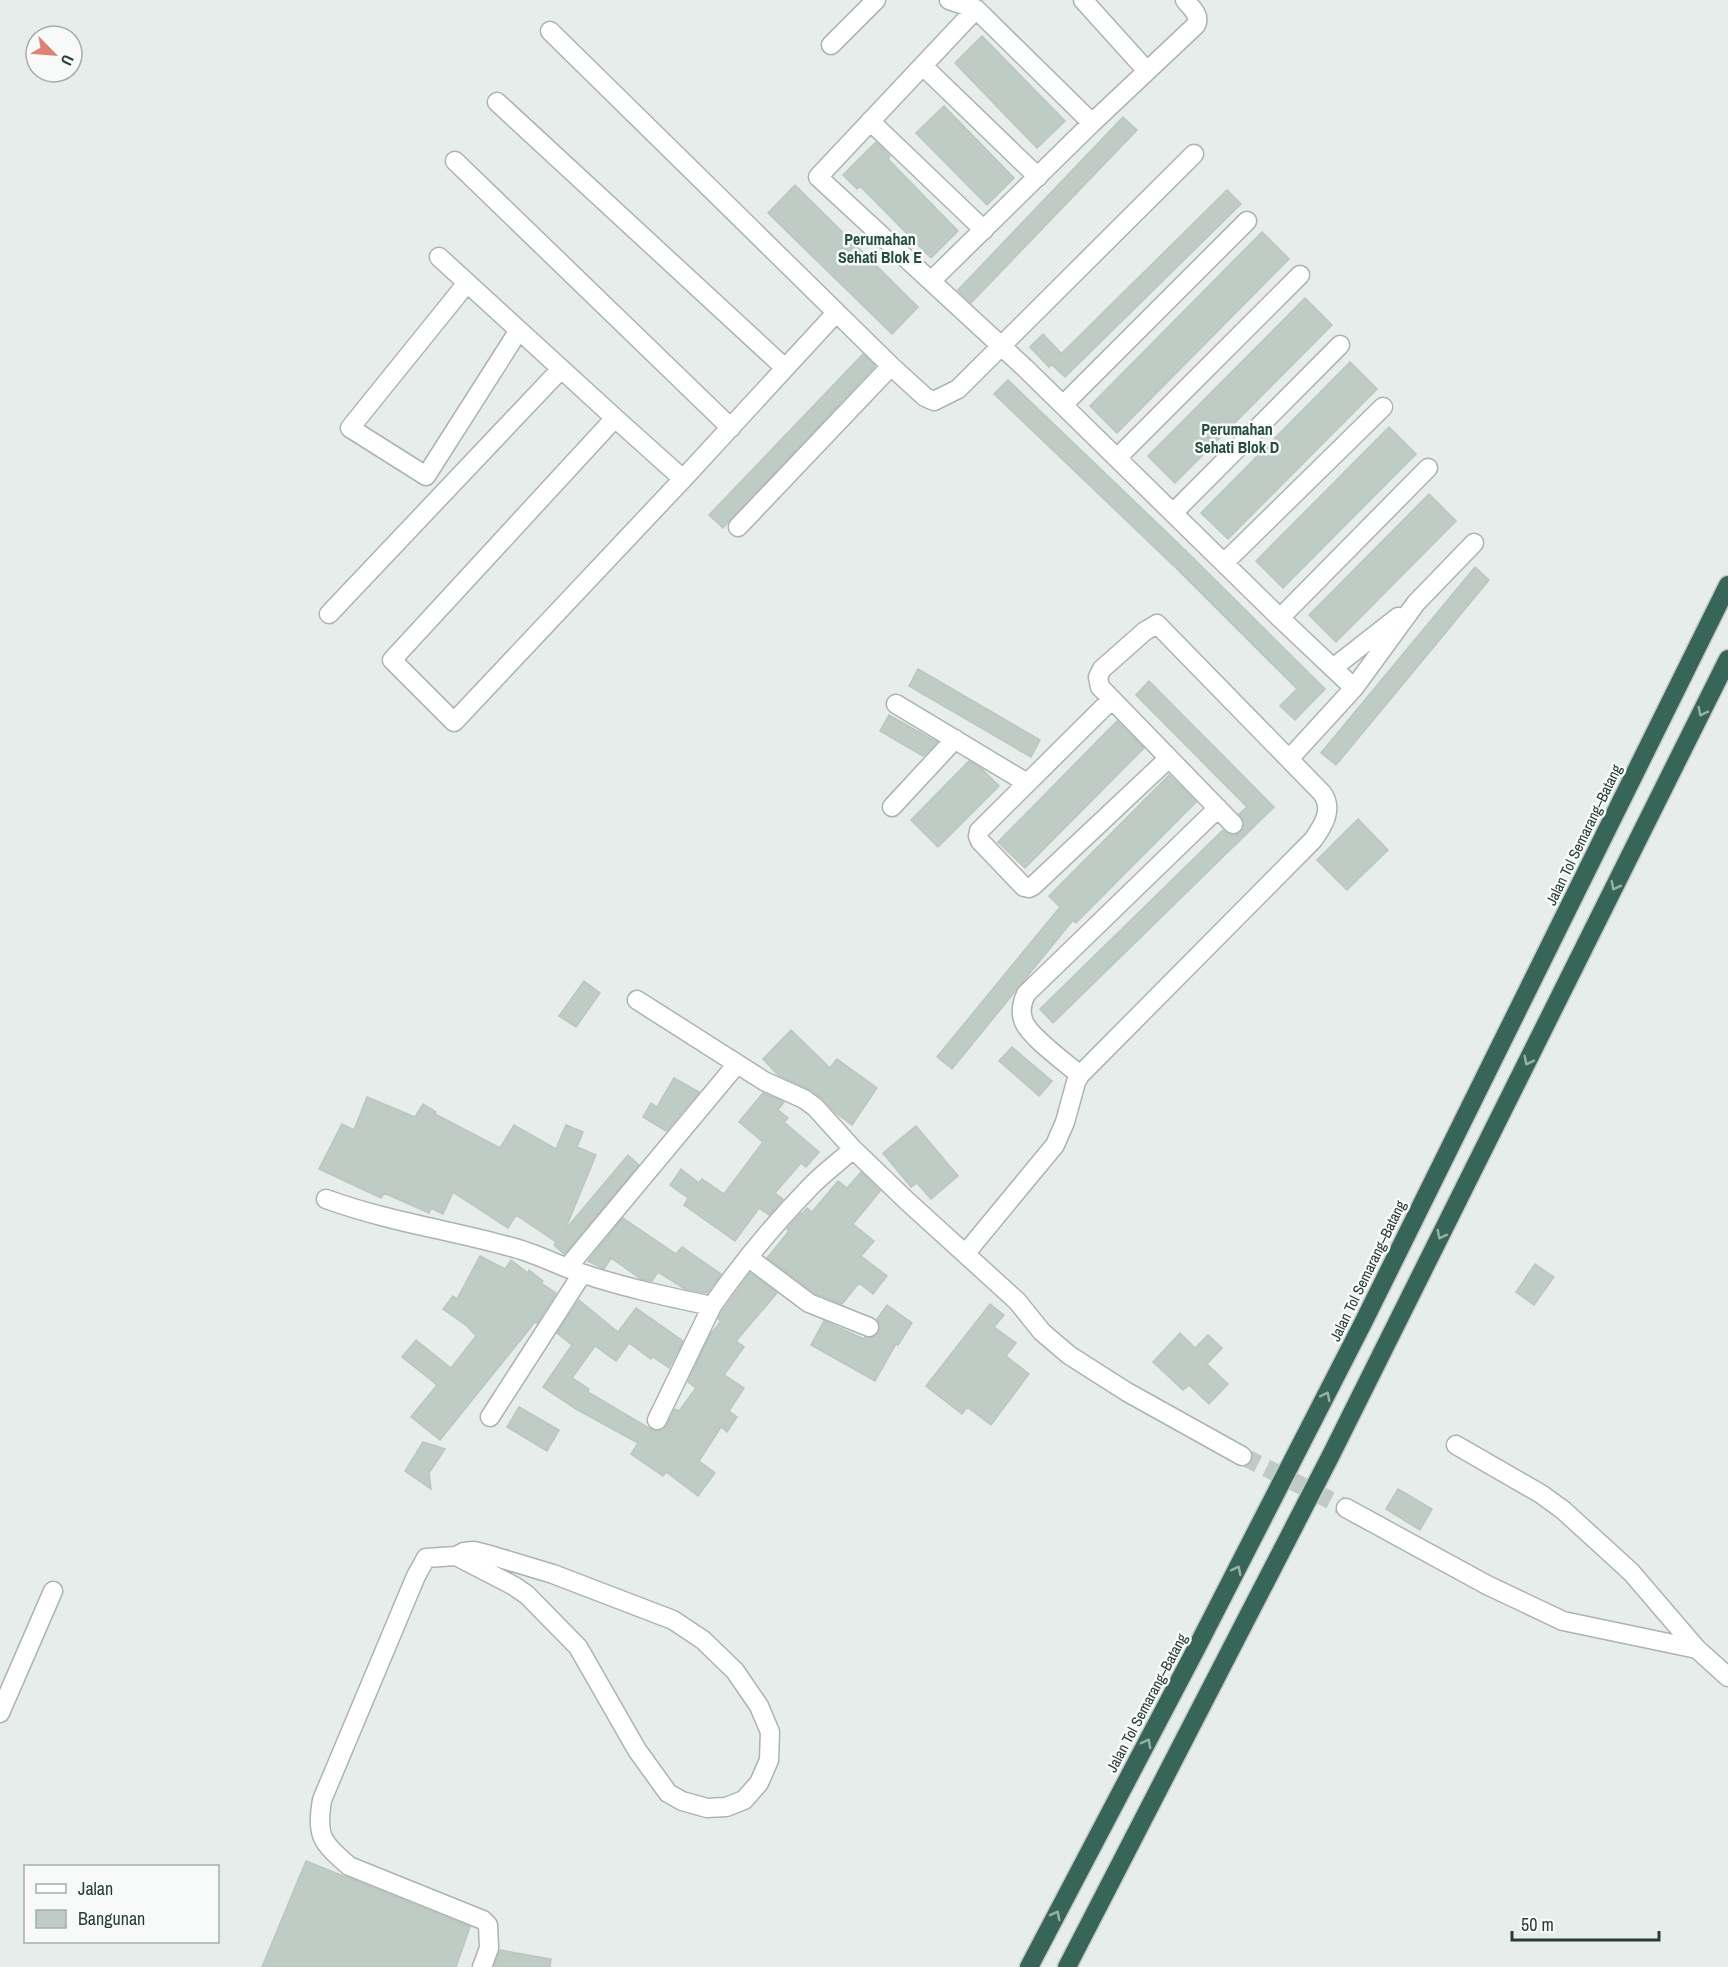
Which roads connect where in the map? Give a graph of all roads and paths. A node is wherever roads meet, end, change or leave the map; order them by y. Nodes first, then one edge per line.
1 (876, 0) edge
2 (949, 0) edge
3 (1083, 0) edge
4 (1185, 0) edge
5 (976, 9) junction
6 (550, 31) dead end
7 (831, 45) dead end
8 (923, 66) junction
9 (1148, 71) junction
10 (497, 102) dead end
11 (870, 121) junction
12 (1092, 123) junction
13 (1194, 154) dead end
14 (455, 161) dead end
15 (1038, 177) junction
16 (1247, 222) dead end
17 (984, 230) junction
18 (439, 257) dead end
19 (1300, 275) dead end
20 (931, 281) junction
21 (467, 283) junction
22 (836, 313) junction
23 (519, 330) junction
24 (1340, 345) dead end
25 (1002, 346) junction
26 (891, 366) junction
27 (785, 368) junction
28 (561, 369) junction
29 (1063, 405) junction
30 (1383, 407) dead end
31 (615, 418) junction
32 (731, 428) junction
33 (1117, 458) junction
34 (1428, 468) dead end
35 (426, 476) junction
36 (683, 480) junction
37 (446, 490) junction
38 (1173, 513) junction
39 (738, 527) dead end
40 (1473, 543) dead end
41 (1224, 563) junction
42 (1728, 585) edge
43 (1416, 603) junction
44 (329, 614) dead end
45 (1280, 618) junction
46 (1728, 659) edge
47 (1333, 668) junction
48 (1354, 688) junction
49 (1112, 699) junction
50 (896, 704) dead end
51 (955, 739) junction
52 (1169, 758) junction
53 (1289, 759) junction
54 (1027, 783) junction
55 (892, 807) dead end
56 (1218, 808) junction
57 (1233, 824) dead end
58 (637, 1000) dead end
59 (736, 1064) junction
60 (1080, 1074) junction
61 (853, 1149) junction
62 (326, 1199) dead end
63 (965, 1254) junction
64 (749, 1258) junction
65 (575, 1271) junction
66 (712, 1306) junction
67 (869, 1327) dead end
68 (490, 1417) dead end
69 (657, 1420) dead end
70 (1456, 1445) dead end
71 (1242, 1456) tunnel mouth
72 (1346, 1508) tunnel mouth
73 (456, 1556) junction
74 (53, 1591) dead end
75 (1697, 1649) junction
76 (1728, 1677) edge
77 (0, 1713) edge
78 (482, 1967) edge
79 (1029, 1967) edge
80 (1067, 1967) edge

1 - 7 street
2 - 5 street
3 - 9 street
4 - 9 street
5 - 8 street
5 - 12 street
6 - 22 street
8 - 11 street
8 - 15 street
9 - 12 street
10 - 27 street
11 - 17 street
11 - 20 street
12 - 15 street
13 - 25 street
14 - 32 street
15 - 17 street
16 - 29 street
17 - 20 street
18 - 21 street
19 - 33 street
20 - 25 street
21 - 23 street
21 - 35 street
22 - 26 street
22 - 27 street
23 - 28 street
23 - 35 street
24 - 38 street
25 - 26 street
25 - 29 street
26 - 39 street
27 - 32 street
28 - 31 street
28 - 37 street
29 - 33 street
30 - 41 street
31 - 36 street
31 - 36 street
32 - 36 street
33 - 38 street
34 - 45 street
35 - 37 street
37 - 44 street
38 - 41 street
40 - 43 street
41 - 45 street
79 -> 42 highway, Jalan Tol Semarang–Batang
43 - 47 street
43 - 48 street
45 - 47 street
46 -> 80 highway
47 - 48 street
48 - 53 street
49 - 52 street
49 - 53 street
49 - 54 street
50 - 51 street
51 - 54 street
51 - 55 street
52 - 54 street
52 - 56 street
53 - 60 street
56 - 57 street
56 - 60 street
58 - 59 street
59 - 61 street
59 - 65 street
60 - 63 street
61 - 63 street
61 - 64 street
62 - 65 street
63 - 71 street
64 - 66 street
64 - 67 street
65 - 66 street
65 - 68 street
66 - 69 street
70 - 75 street
72 - 75 street
73 - 73 street
73 - 78 street
74 - 77 street
75 - 76 street

